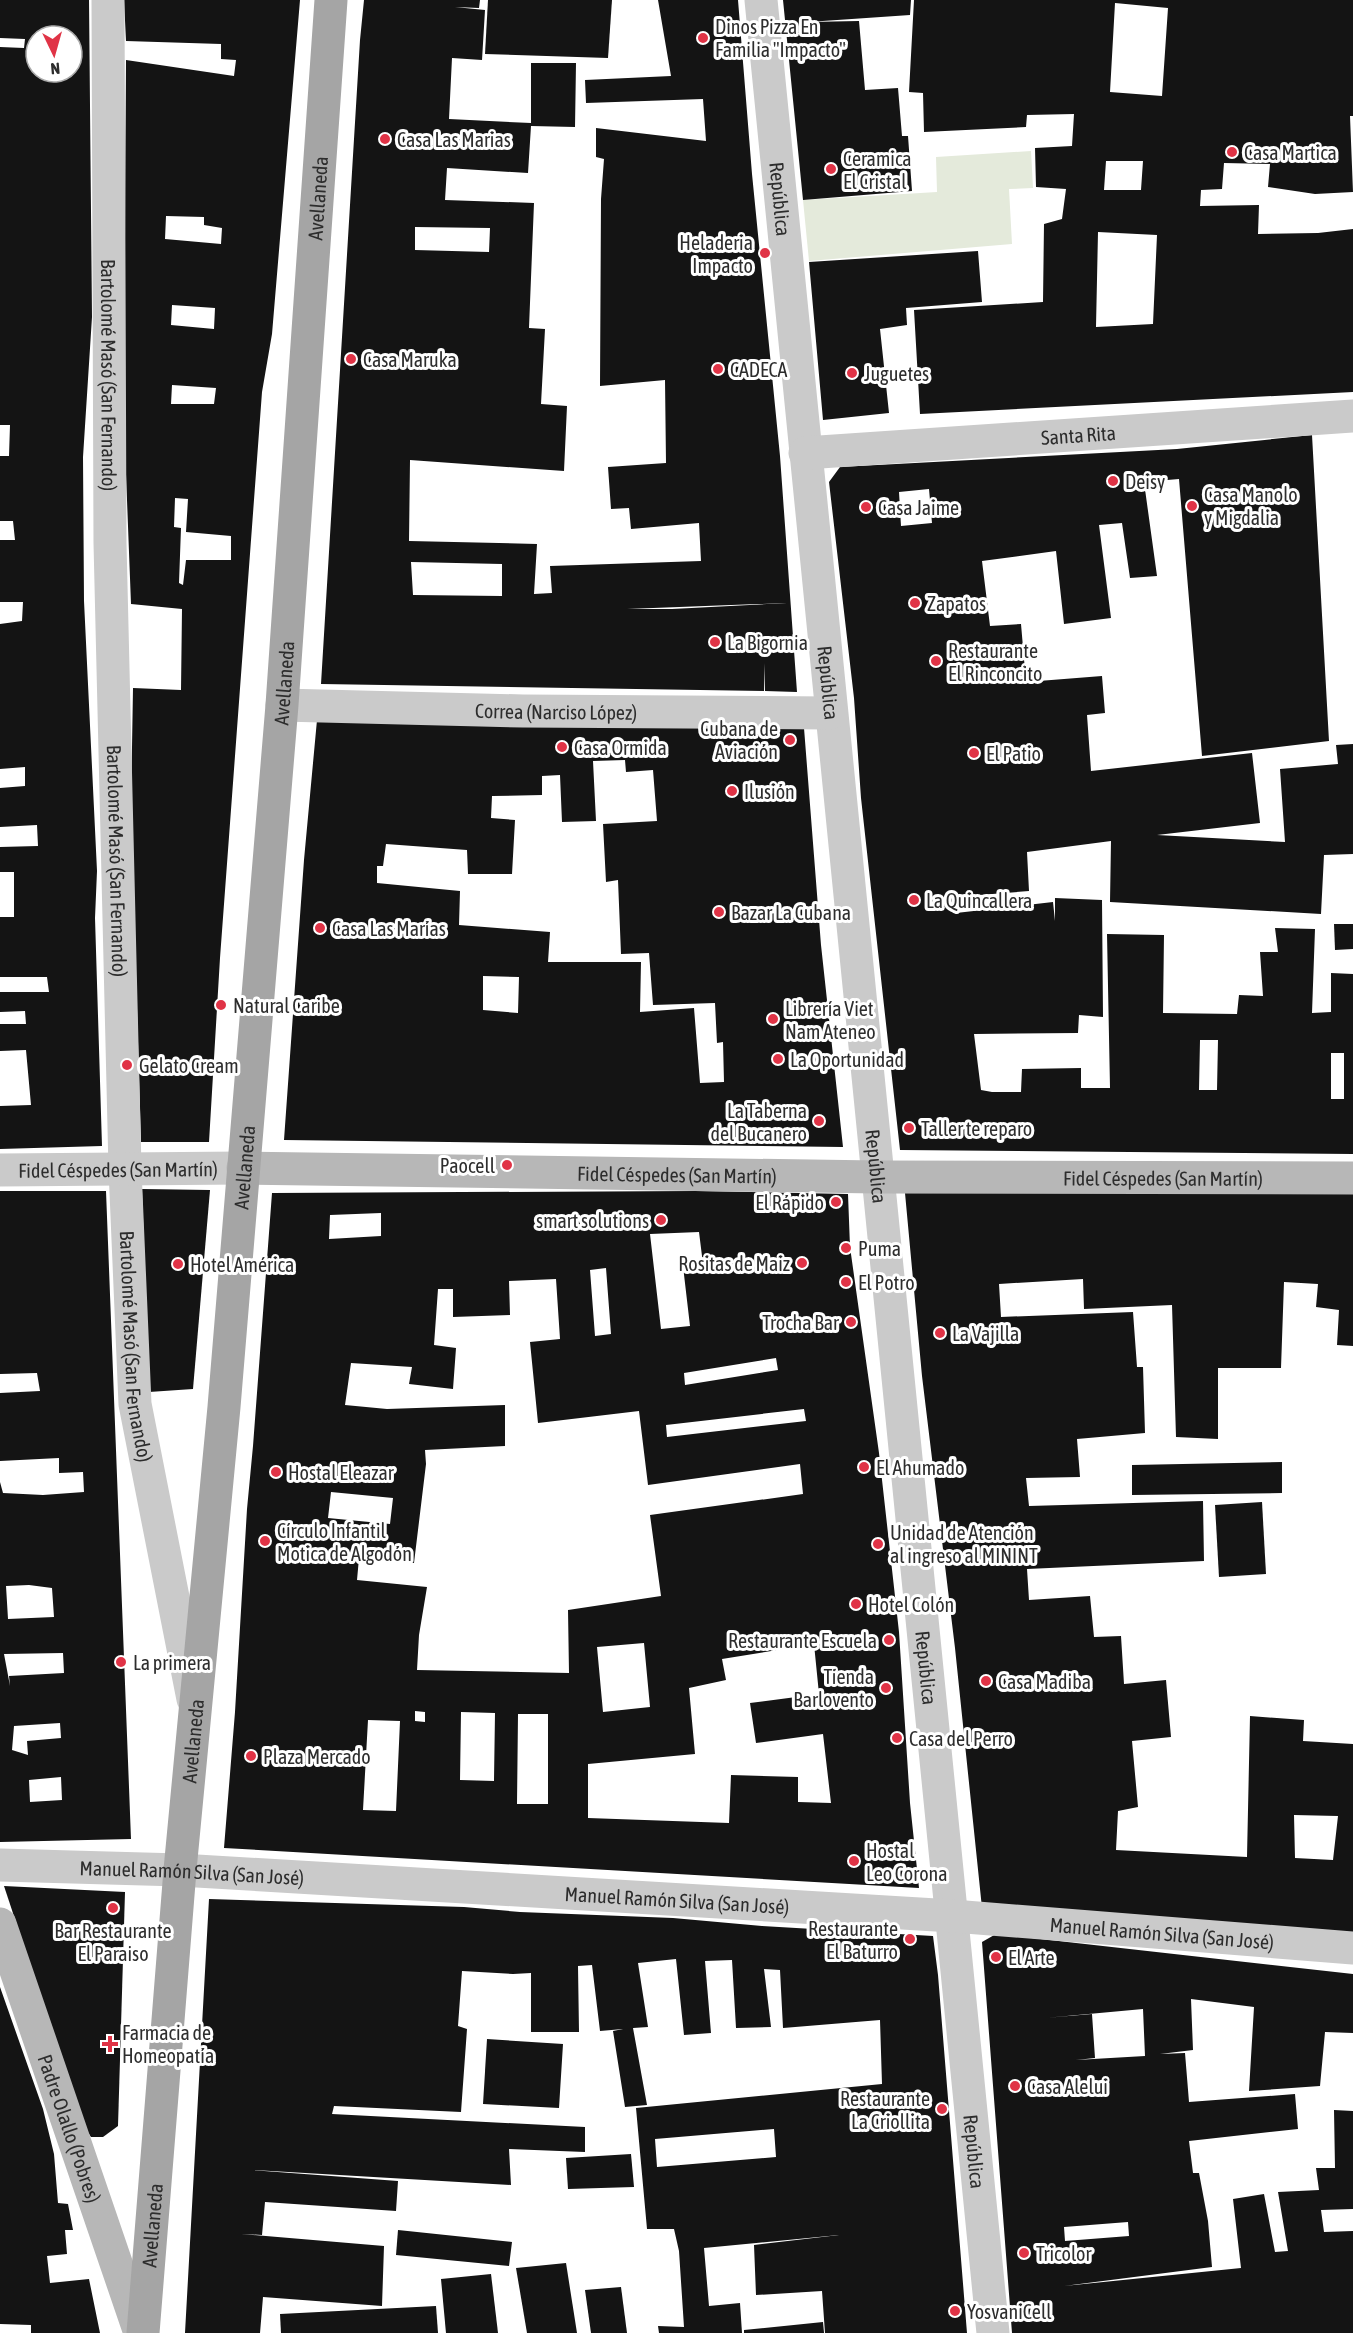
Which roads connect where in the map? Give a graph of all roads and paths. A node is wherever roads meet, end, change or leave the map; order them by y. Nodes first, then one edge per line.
1 (108, 0) edge
2 (331, 0) edge
3 (761, 0) edge
4 (1353, 416) edge
5 (805, 453) junction
6 (282, 705) junction
7 (831, 713) junction
8 (243, 1168) junction
9 (125, 1169) junction
10 (0, 1170) edge
11 (877, 1177) junction
12 (1353, 1178) edge
13 (195, 1715) junction
14 (0, 1865) edge
15 (180, 1870) junction
16 (953, 1916) junction
17 (0, 1924) edge
18 (1353, 1948) edge
19 (141, 2333) edge
20 (993, 2333) edge

1 - 9 street, Bartolomé Masó (San Fernando)
2 - 6 main road, Avellaneda
3 - 5 street, República
4 - 5 street, Santa Rita
5 - 7 street, República
6 - 7 street, Correa (Narciso López)
6 - 8 main road, Avellaneda
7 - 11 street, República
8 - 9 street, Fidel Céspedes (San Martín)
8 - 11 street, Fidel Céspedes (San Martín)
8 - 13 main road, Avellaneda
9 - 10 street, Fidel Céspedes (San Martín)
9 - 13 street, Bartolomé Masó (San Fernando)
11 - 12 street, Fidel Céspedes (San Martín)
11 - 16 street, República
13 - 15 main road, Avellaneda
14 - 15 street, Manuel Ramón Silva (San José)
15 - 16 street, Manuel Ramón Silva (San José)
15 - 19 main road, Avellaneda
16 - 18 street, Manuel Ramón Silva (San José)
16 - 20 street, República
17 - 19 street, Padre Olallo (Pobres)

